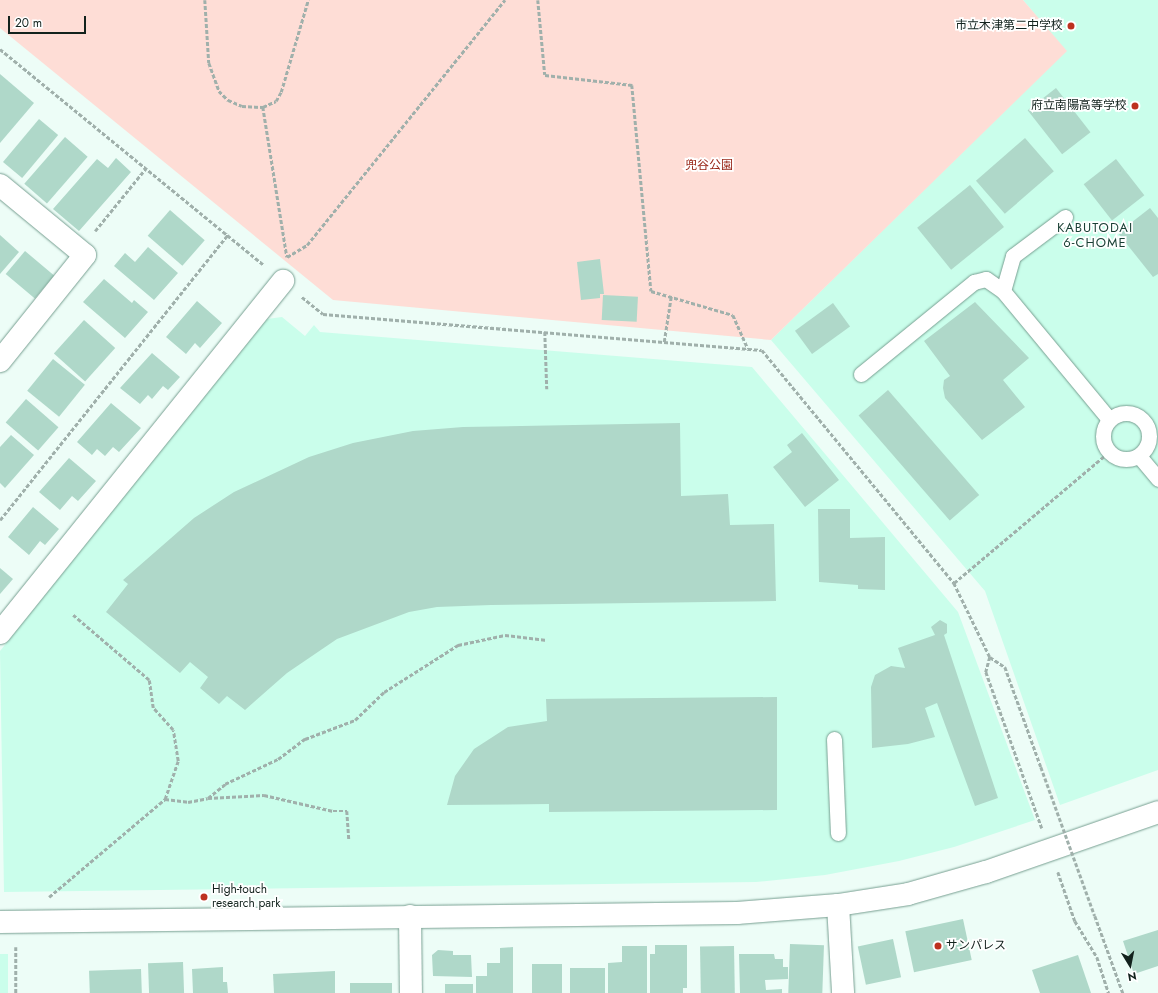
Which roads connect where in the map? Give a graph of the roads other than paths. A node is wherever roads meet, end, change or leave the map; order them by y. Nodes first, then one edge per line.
1 (0, 185) edge
2 (1065, 217) dead end
3 (283, 281) road end
4 (1003, 291) junction
5 (0, 361) edge
6 (861, 374) dead end
7 (1109, 419) junction
8 (1139, 456) junction
9 (1158, 479) edge
10 (0, 633) edge
11 (834, 738) dead end
12 (1158, 812) edge
13 (838, 833) dead end
14 (838, 904) junction
15 (410, 916) junction
16 (0, 922) edge
17 (411, 993) edge
18 (843, 993) edge

1 - 5 street
2 - 4 lane
3 - 10 street
4 - 6 lane
4 - 7 lane
7 - 8 lane
7 - 8 lane
8 - 9 lane
11 - 13 lane
12 - 14 street
14 - 15 street
14 - 18 street
15 - 16 street
15 - 17 street

